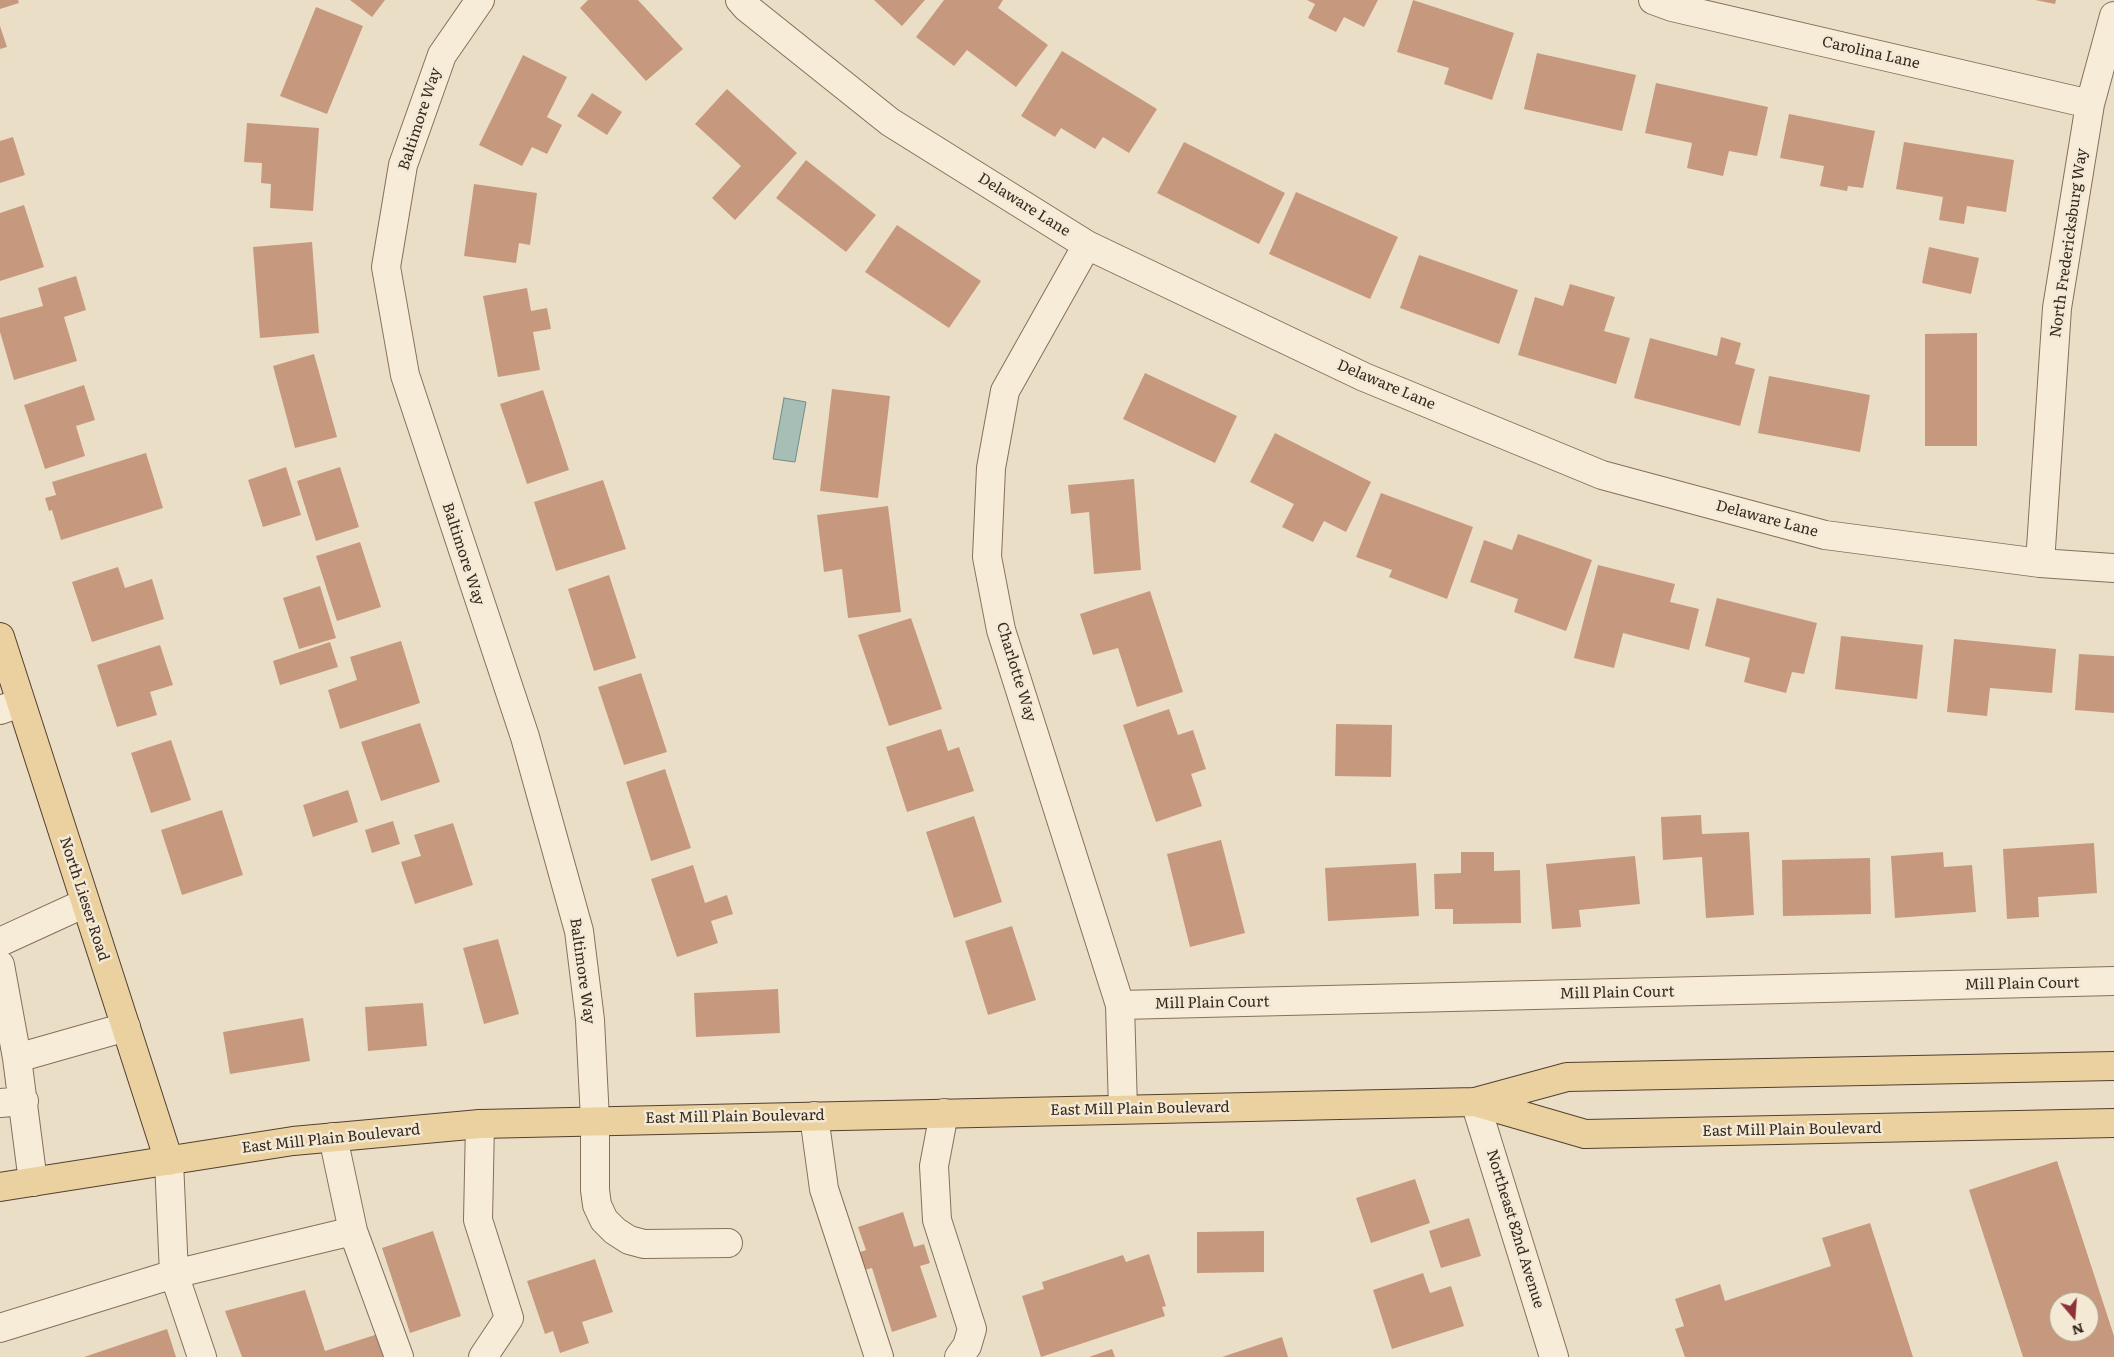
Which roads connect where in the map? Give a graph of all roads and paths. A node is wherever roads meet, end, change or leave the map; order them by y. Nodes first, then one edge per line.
1 (480, 0) edge
2 (740, 0) edge
3 (1653, 0) edge
4 (2114, 16) edge
5 (2090, 104) junction
6 (1087, 245) junction
7 (2040, 563) junction
8 (2114, 568) edge
9 (0, 637) edge
10 (10, 706) edge
11 (85, 903) junction
12 (0, 942) edge
13 (0, 965) edge
14 (2114, 981) edge
15 (1120, 1005) junction
16 (126, 1027) junction
17 (18, 1058) junction
18 (2114, 1066) edge
19 (12, 1102) edge
20 (1475, 1102) junction
21 (1123, 1109) junction
22 (944, 1113) junction
23 (814, 1116) junction
24 (595, 1120) junction
25 (480, 1124) junction
26 (2114, 1127) edge
27 (333, 1138) junction
28 (170, 1160) junction
29 (32, 1182) junction
30 (0, 1186) edge
31 (354, 1231) junction
32 (728, 1243) dead end
33 (174, 1274) junction
34 (0, 1328) edge
35 (202, 1357) edge
36 (399, 1357) edge
37 (483, 1357) edge
38 (879, 1357) edge
39 (958, 1357) edge
40 (1554, 1357) edge

1 - 24 street, Baltimore Way
2 - 6 street, Delaware Lane
3 - 5 street, Carolina Lane
4 - 5 street, North Fredericksburg Way
5 - 7 street, North Fredericksburg Way
6 - 7 street, Delaware Lane
6 - 15 street, Charlotte Way
7 - 8 street, Delaware Lane
9 - 10 main road, North Lieser Road
10 - 11 main road, North Lieser Road
11 - 12 street
11 - 16 main road, North Lieser Road
13 - 17 street
14 - 15 street, Mill Plain Court
15 - 21 street, Charlotte Way
16 - 17 street
16 - 28 main road, North Lieser Road
17 - 19 street
18 - 20 main road, East Mill Plain Boulevard
19 - 29 street
20 - 21 main road, East Mill Plain Boulevard
20 - 26 main road, East Mill Plain Boulevard
20 - 40 street, Northeast 82nd Avenue
21 - 22 main road, East Mill Plain Boulevard
22 - 23 main road, East Mill Plain Boulevard
22 - 39 street
23 - 24 main road, East Mill Plain Boulevard
23 - 38 street
24 - 25 main road, East Mill Plain Boulevard
24 - 32 street, Baltimore Way
25 - 27 main road, East Mill Plain Boulevard
25 - 37 street
27 - 28 main road, East Mill Plain Boulevard
27 - 31 street
28 - 29 main road, East Mill Plain Boulevard
28 - 33 street
29 - 30 main road, East Mill Plain Boulevard
31 - 33 street
31 - 36 street
33 - 34 street
33 - 35 street

